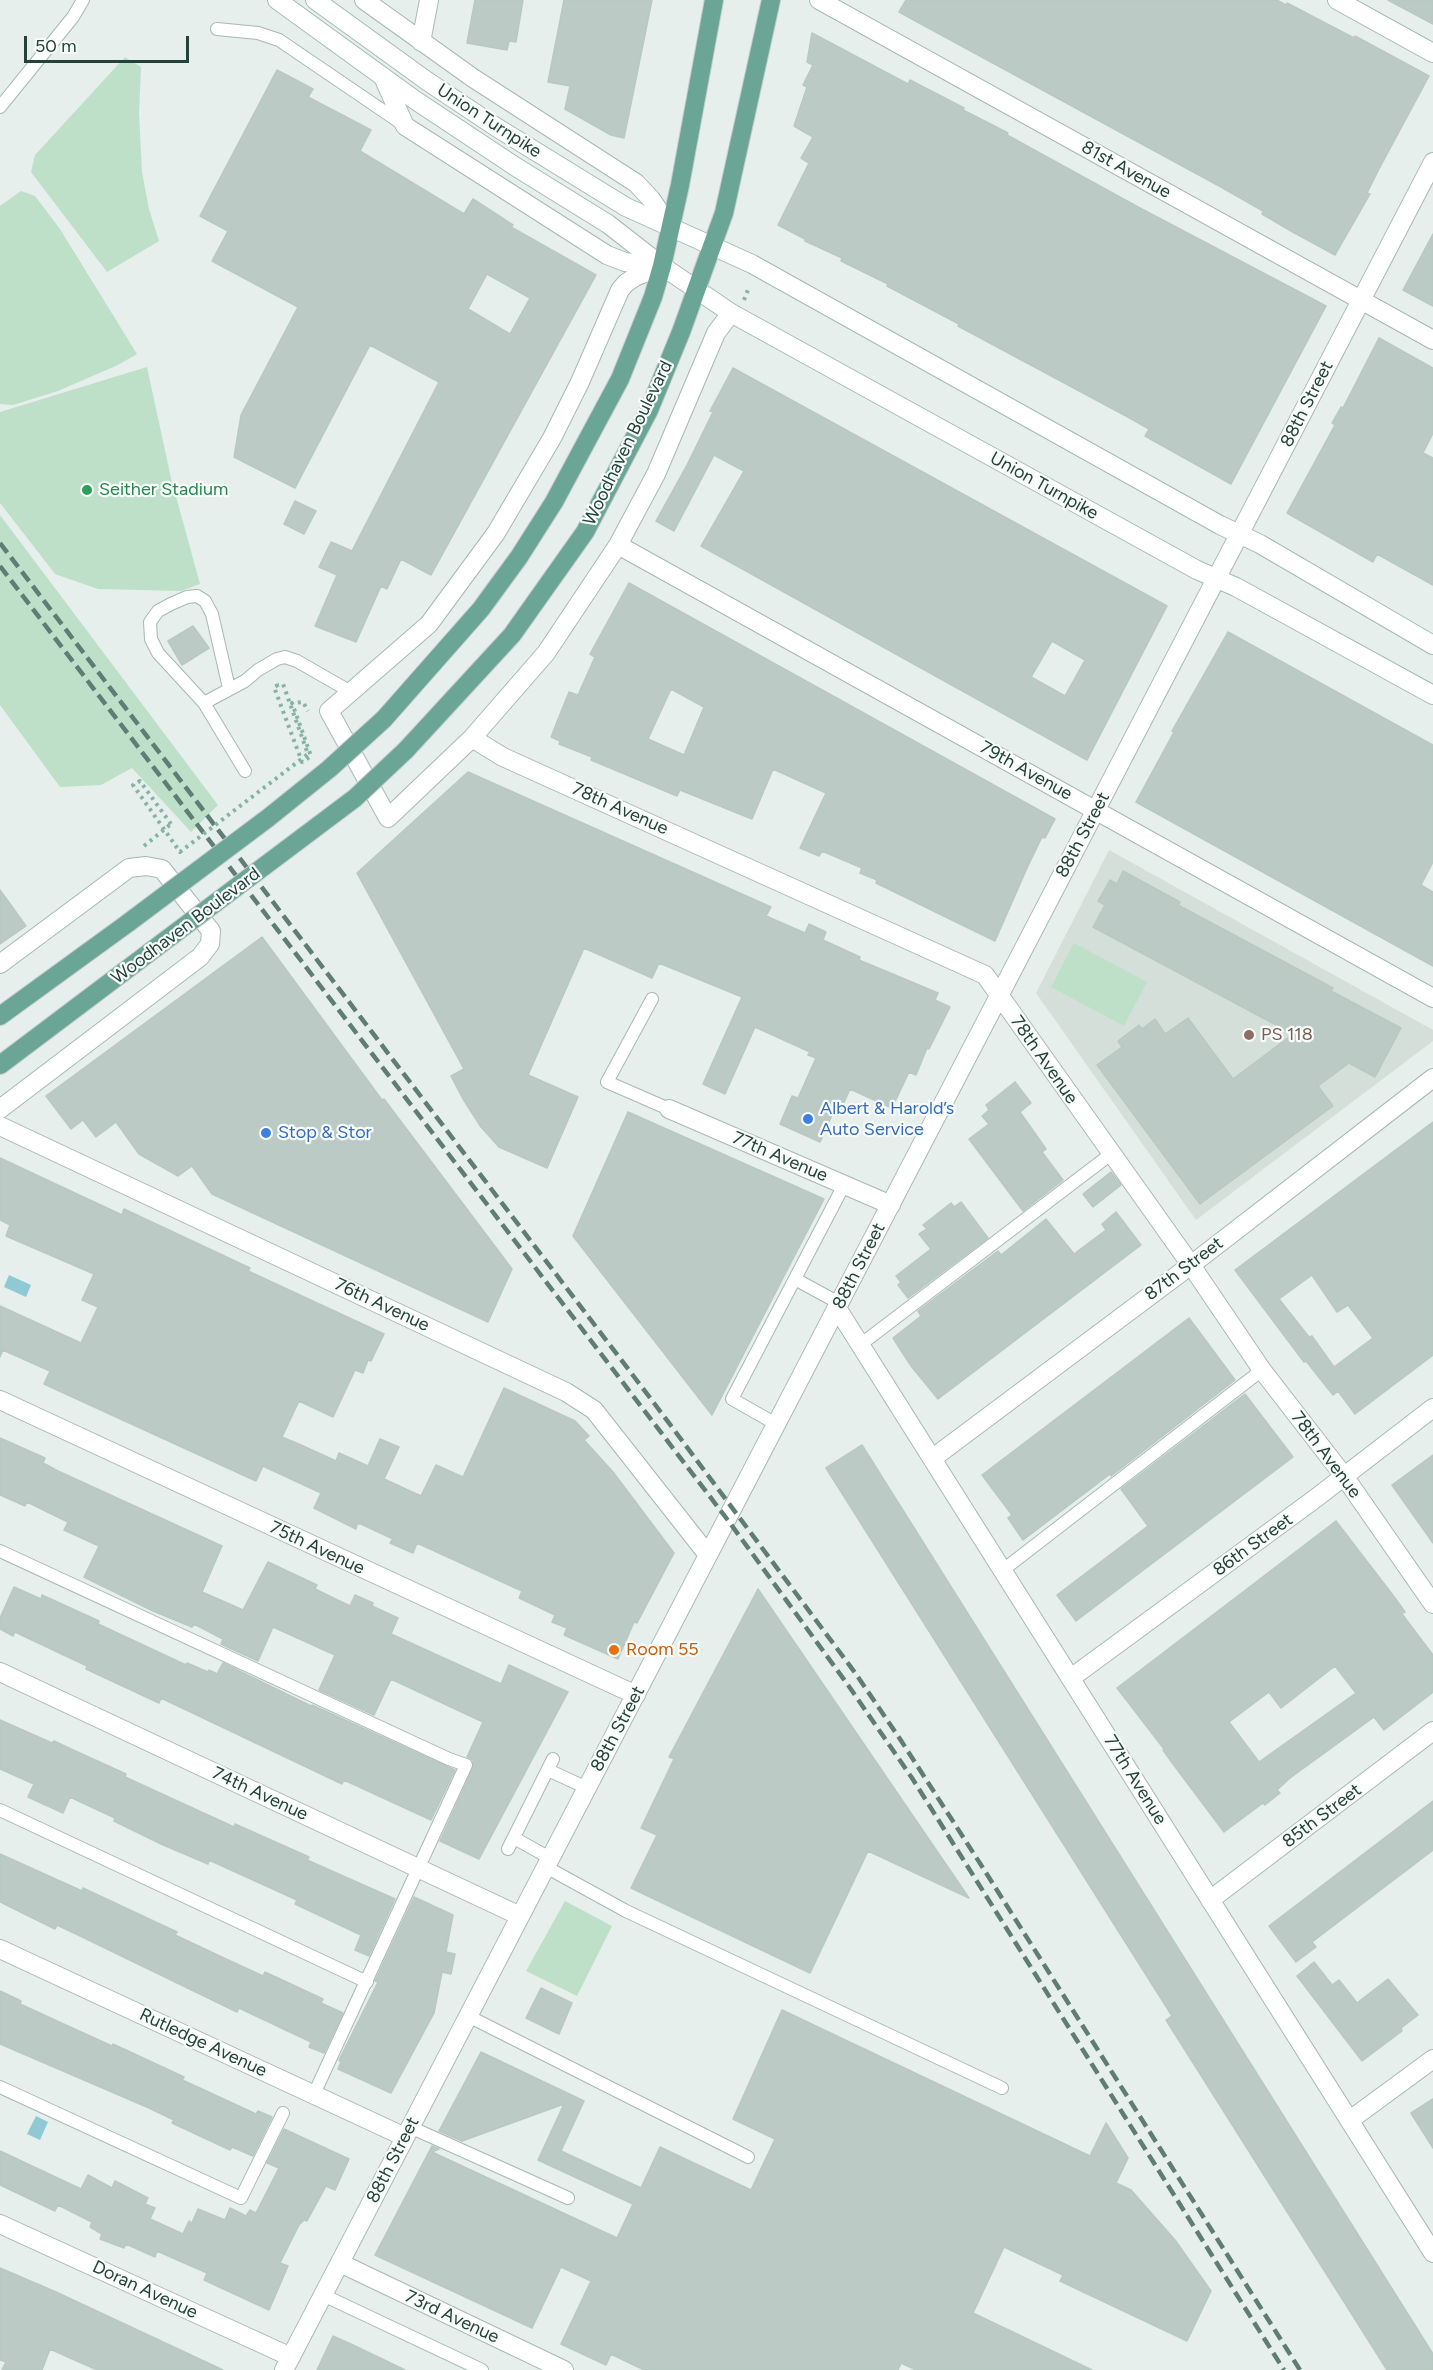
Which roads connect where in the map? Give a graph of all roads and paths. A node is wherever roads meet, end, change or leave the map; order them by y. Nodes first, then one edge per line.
1 (83, 0) edge
2 (277, 0) edge
3 (315, 0) edge
4 (364, 0) edge
5 (429, 0) edge
6 (714, 0) edge
7 (771, 0) edge
8 (819, 0) edge
9 (1337, 0) edge
10 (217, 29) dead end
11 (421, 42) junction
12 (1433, 53) edge
13 (383, 77) junction
14 (0, 107) edge
15 (405, 126) junction
16 (1433, 162) edge
17 (671, 228) junction
18 (712, 246) junction
19 (662, 266) junction
20 (749, 287) dead end
21 (696, 290) junction
22 (1361, 301) junction
23 (737, 308) junction
24 (1433, 340) edge
25 (1239, 535) junction
26 (618, 545) junction
27 (1216, 579) junction
28 (1433, 645) edge
29 (229, 688) junction
30 (351, 692) junction
31 (1433, 694) edge
32 (204, 703) junction
33 (312, 717) dead end
34 (472, 738) junction
35 (245, 771) dead end
36 (1096, 810) junction
37 (143, 847) dead end
38 (0, 964) edge
39 (999, 995) junction
40 (1433, 998) edge
41 (652, 999) dead end
42 (0, 1017) edge
43 (0, 1065) edge
44 (1433, 1078) edge
45 (0, 1109) edge
46 (669, 1109) joint
47 (0, 1126) edge
48 (1111, 1154) junction
49 (844, 1185) junction
50 (891, 1205) junction
51 (1191, 1265) junction
52 (795, 1279) junction
53 (838, 1306) junction
54 (860, 1345) junction
55 (1262, 1370) junction
56 (0, 1400) edge
57 (1433, 1408) edge
58 (777, 1424) junction
59 (933, 1458) junction
60 (1344, 1476) junction
61 (0, 1551) edge
62 (708, 1555) junction
63 (1003, 1570) junction
64 (1433, 1604) edge
65 (0, 1672) edge
66 (1071, 1678) junction
67 (636, 1695) junction
68 (1433, 1731) edge
69 (587, 1788) junction
70 (0, 1810) edge
71 (548, 1863) junction
72 (419, 1868) junction
73 (1210, 1900) junction
74 (520, 1916) junction
75 (0, 1949) edge
76 (367, 1982) junction
77 (468, 2016) junction
78 (1433, 2059) edge
79 (0, 2087) edge
80 (1002, 2088) dead end
81 (314, 2094) junction
82 (283, 2113) dead end
83 (1350, 2120) junction
84 (408, 2132) junction
85 (748, 2157) dead end
86 (568, 2198) dead end
87 (0, 2224) edge
88 (1433, 2253) edge
89 (340, 2263) junction
90 (323, 2295) junction
91 (287, 2363) edge
92 (482, 2370) edge
93 (564, 2370) edge

1 - 14 lane
2 - 13 street, Union Turnpike
3 - 17 street, Union Turnpike
4 - 11 street, Union Turnpike
5 - 11 street
6 - 17 main road, Woodhaven Boulevard
7 - 18 main road, Woodhaven Boulevard
8 - 22 street, 81st Avenue
9 - 12 street
10 - 15 lane
11 - 17 street, Union Turnpike
13 - 15 street, Union Turnpike
13 - 19 street, Union Turnpike
15 - 19 street
16 - 22 street, 88th Street
17 - 18 street, Union Turnpike
17 - 19 main road, Woodhaven Boulevard
18 - 21 main road, Woodhaven Boulevard
18 - 25 street, Union Turnpike
19 - 21 street, Union Turnpike
19 - 30 street, Woodhaven Boulevard
19 - 42 main road, Woodhaven Boulevard, bridge
20 - 23 path
21 - 23 street, Union Turnpike
21 - 43 main road, Woodhaven Boulevard, bridge
22 - 24 street, 81st Avenue
22 - 25 street, 88th Street
23 - 26 street, Woodhaven Boulevard
23 - 27 street, Union Turnpike
25 - 27 street, 88th Street
25 - 28 street, Union Turnpike
26 - 34 street, Woodhaven Boulevard
26 - 36 street, 79th Avenue
27 - 31 street, Union Turnpike
27 - 36 street, 88th Street
29 - 30 lane
29 - 32 lane
29 - 32 lane
30 - 34 street, Woodhaven Boulevard
32 - 35 lane
33 - 37 path, bridge
34 - 39 street, 78th Avenue
36 - 39 street, 88th Street
36 - 40 street, 79th Avenue
38 - 45 street
39 - 48 street, 78th Avenue
39 - 50 street, 88th Street
41 - 46 lane
44 - 51 street, 87th Street
46 - 49 street, 77th Avenue
47 - 62 street, 76th Avenue
48 - 51 street, 78th Avenue
48 - 54 lane
49 - 50 street, 77th Avenue
49 - 52 lane
50 - 53 street, 88th Street
51 - 55 street, 78th Avenue
51 - 59 street, 87th Street
52 - 53 lane
52 - 58 lane
53 - 54 street, 77th Avenue
53 - 58 street, 88th Street
54 - 59 street, 77th Avenue
55 - 60 street, 78th Avenue
55 - 63 lane
56 - 67 street, 75th Avenue
57 - 60 street, 86th Street
58 - 62 street, 88th Street
59 - 63 street, 77th Avenue
60 - 64 street, 78th Avenue
60 - 66 street, 86th Street
61 - 72 lane
62 - 67 street, 88th Street
63 - 66 street, 77th Avenue
65 - 72 street, 74th Avenue
66 - 73 street, 77th Avenue
67 - 69 street, 88th Street
68 - 73 street, 85th Street
69 - 71 street, 88th Street
69 - 71 lane
70 - 76 lane
71 - 74 street, 88th Street
71 - 80 lane
72 - 74 street, 74th Avenue
72 - 76 lane
73 - 83 street, 77th Avenue
74 - 77 street, 88th Street
75 - 81 street, Rutledge Avenue
76 - 81 lane
77 - 84 street, 88th Street
77 - 85 lane
78 - 83 street
79 - 82 lane
81 - 84 street, Rutledge Avenue
83 - 88 street, 77th Avenue
84 - 86 lane
84 - 89 street, 88th Street
87 - 91 street, Doran Avenue
89 - 90 street, 88th Street
89 - 93 street, 73rd Avenue
90 - 91 street, 88th Street
90 - 92 lane

